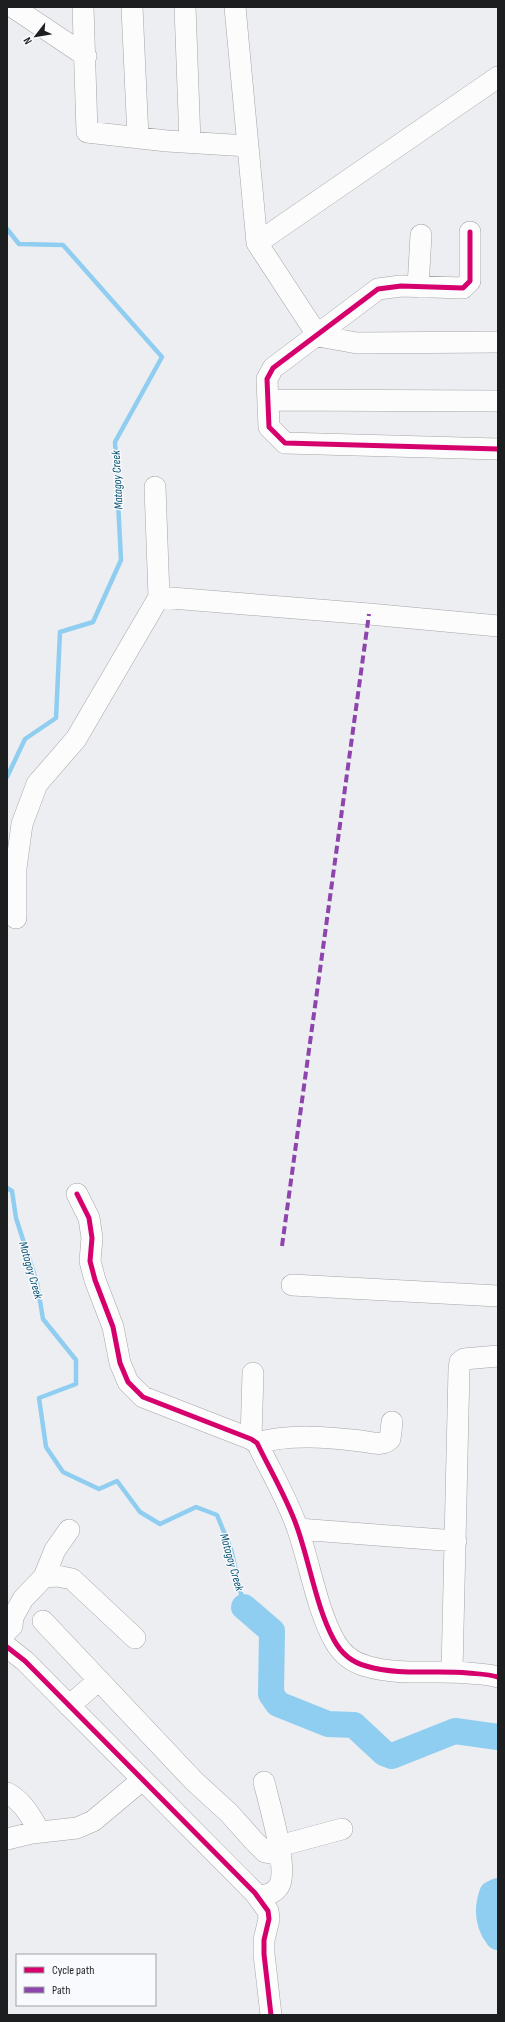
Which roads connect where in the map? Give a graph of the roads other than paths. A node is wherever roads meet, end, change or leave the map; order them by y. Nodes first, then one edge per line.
1 (12, 7) edge
2 (83, 7) edge
3 (132, 7) edge
4 (185, 7) edge
5 (235, 7) edge
6 (31, 13) edge
7 (86, 56) junction
8 (498, 77) edge
9 (138, 138) junction
10 (190, 142) junction
11 (248, 146) junction
12 (470, 232) dead end
13 (421, 235) dead end
14 (257, 243) junction
15 (418, 287) junction
16 (318, 336) junction
17 (498, 342) edge
18 (268, 400) junction
19 (498, 401) edge
20 (498, 449) edge
21 (155, 487) dead end
22 (158, 597) junction
23 (498, 626) edge
24 (16, 918) dead end
25 (77, 1194) dead end
26 (292, 1285) dead end
27 (498, 1296) edge
28 (498, 1356) edge
29 (253, 1372) dead end
30 (392, 1422) dead end
31 (254, 1441) junction
32 (298, 1529) junction
33 (69, 1530) dead end
34 (456, 1541) junction
35 (44, 1577) junction
36 (43, 1621) dead end
37 (7, 1631) edge
38 (135, 1638) dead end
39 (7, 1647) edge
40 (452, 1672) junction
41 (498, 1678) edge
42 (99, 1680) junction
43 (69, 1706) junction
44 (142, 1780) junction
45 (264, 1782) dead end
46 (7, 1793) edge
47 (342, 1829) dead end
48 (40, 1832) junction
49 (7, 1839) edge
50 (280, 1851) junction
51 (258, 1897) junction
52 (271, 2015) edge

1 - 6 street
2 - 7 street
3 - 9 street
4 - 10 street
5 - 11 street
6 - 7 street
7 - 9 street
8 - 14 street
9 - 10 street
10 - 11 street
11 - 14 street
12 - 15 street
13 - 15 street
14 - 16 street
15 - 16 street
16 - 17 street
16 - 18 street
18 - 19 street
18 - 20 street
21 - 22 street
22 - 23 street
22 - 24 street
25 - 31 street
26 - 27 street
28 - 34 street
29 - 31 street
30 - 31 street
31 - 32 street
32 - 34 street
32 - 40 street
33 - 35 street
34 - 40 street
35 - 37 street
35 - 38 street
36 - 42 street
39 - 43 street
40 - 41 street
42 - 43 street
42 - 50 street
43 - 44 street
44 - 48 street
44 - 51 street
45 - 50 street
46 - 48 street
47 - 50 street
48 - 49 street
50 - 51 street
51 - 52 street

